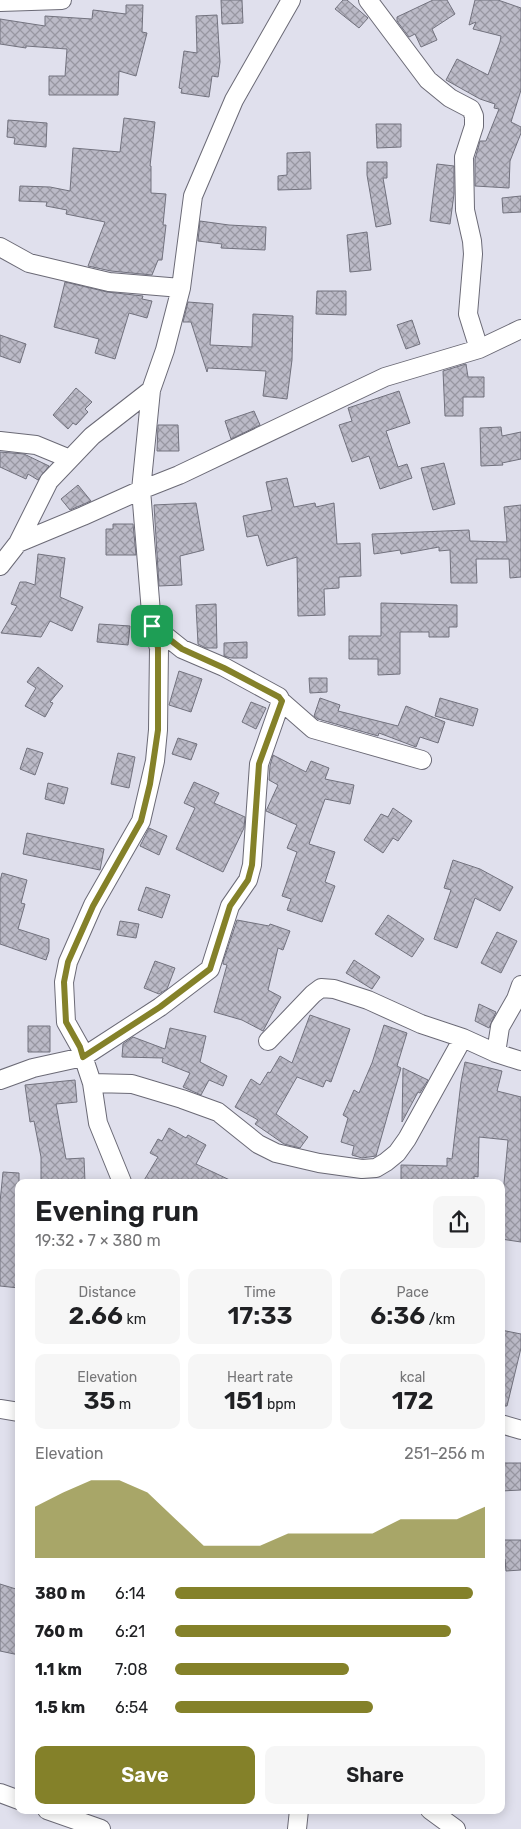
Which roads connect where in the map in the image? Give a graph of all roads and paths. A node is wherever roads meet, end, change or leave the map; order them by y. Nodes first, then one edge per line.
1 (62, 0) edge
2 (291, 0) edge
3 (368, 0) edge
4 (0, 2) edge
5 (0, 247) edge
6 (181, 288) junction
7 (521, 329) edge
8 (479, 349) junction
9 (151, 390) junction
10 (0, 440) edge
11 (70, 459) junction
12 (141, 490) junction
13 (18, 543) junction
14 (0, 566) edge
15 (152, 626) junction
16 (282, 701) junction
17 (422, 760) dead end
18 (521, 985) edge
19 (464, 1038) junction
20 (268, 1041) dead end
21 (496, 1053) junction
22 (83, 1057) junction
23 (521, 1061) edge
24 (0, 1080) edge
25 (92, 1083) junction
26 (121, 1179) edge
27 (0, 1409) edge
28 (15, 1411) edge
29 (505, 1425) edge
30 (521, 1430) edge
31 (58, 1814) edge
32 (299, 1814) edge
33 (435, 1814) edge
34 (101, 1829) edge
35 (297, 1829) edge
36 (456, 1829) edge

1 - 4 street
2 - 6 street
3 - 8 street
5 - 6 street
6 - 9 street
7 - 8 street
8 - 12 street
9 - 11 street
9 - 12 street
10 - 11 street
11 - 13 street
12 - 13 street
12 - 15 street
13 - 14 street
15 - 16 street
15 - 22 street
16 - 17 street
16 - 22 street
18 - 21 street
19 - 20 street
19 - 21 street
19 - 25 street
21 - 23 street
22 - 24 street
22 - 25 street
25 - 26 street
27 - 28 street
29 - 30 street
31 - 34 street
32 - 35 street
33 - 36 street

